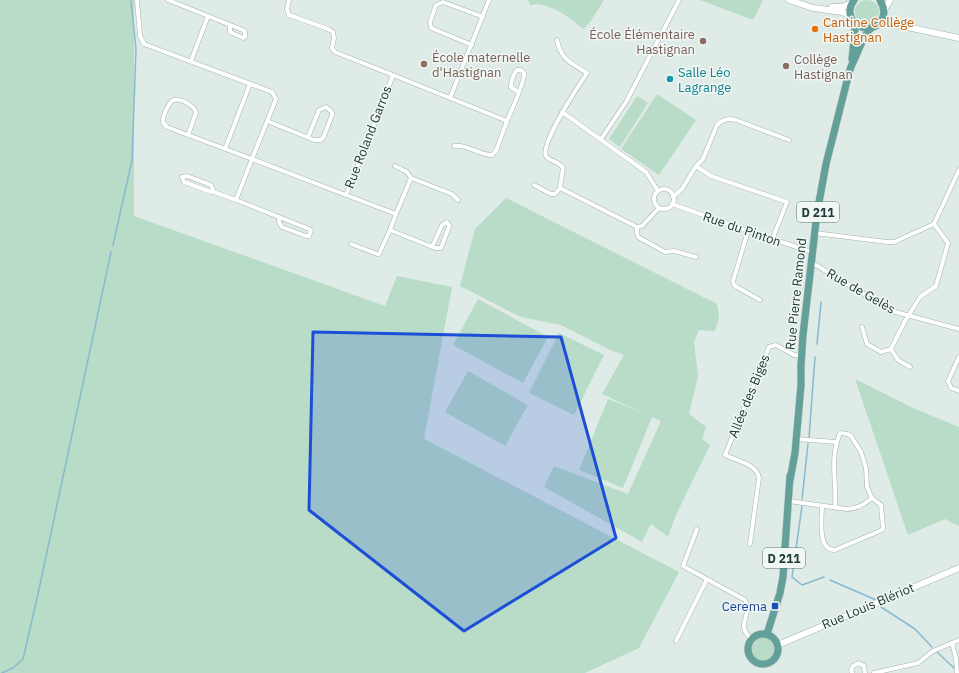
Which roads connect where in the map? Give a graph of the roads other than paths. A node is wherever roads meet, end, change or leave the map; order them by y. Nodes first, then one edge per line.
1 (137, 0) edge
2 (168, 0) edge
3 (180, 0) edge
4 (289, 0) edge
5 (489, 0) edge
6 (679, 0) edge
7 (790, 0) edge
8 (801, 0) edge
9 (880, 0) edge
10 (890, 0) edge
11 (854, 1) edge
12 (179, 5) junction
13 (208, 16) junction
14 (882, 16) junction
15 (483, 17) junction
16 (852, 19) junction
17 (230, 26) dead end
18 (871, 28) junction
19 (959, 38) edge
20 (558, 40) dead end
21 (472, 45) junction
22 (191, 61) junction
23 (852, 62) junction
24 (392, 75) junction
25 (250, 84) junction
26 (518, 92) junction
27 (450, 98) junction
28 (562, 112) junction
29 (267, 121) junction
30 (507, 121) junction
31 (188, 135) junction
32 (308, 137) junction
33 (600, 139) junction
34 (789, 140) dead end
35 (454, 146) dead end
36 (225, 149) junction
37 (252, 159) junction
38 (395, 166) dead end
39 (696, 166) junction
40 (959, 170) edge
41 (411, 178) junction
42 (534, 185) dead end
43 (560, 188) junction
44 (658, 191) junction
45 (214, 192) junction
46 (346, 195) junction
47 (673, 197) junction
48 (236, 200) junction
49 (458, 200) dead end
50 (672, 204) junction
51 (659, 208) junction
52 (396, 214) junction
53 (280, 217) junction
54 (934, 224) junction
55 (638, 227) junction
56 (390, 230) junction
57 (748, 231) junction
58 (815, 233) junction
59 (772, 240) junction
60 (351, 244) dead end
61 (432, 247) junction
62 (812, 252) junction
63 (696, 257) dead end
64 (811, 264) junction
65 (760, 300) dead end
66 (909, 316) junction
67 (862, 327) dead end
68 (959, 329) edge
69 (891, 350) junction
70 (802, 356) junction
71 (959, 357) edge
72 (801, 365) junction
73 (910, 367) dead end
74 (959, 391) edge
75 (796, 439) junction
76 (836, 442) junction
77 (790, 480) junction
78 (872, 498) junction
79 (789, 501) junction
80 (822, 506) junction
81 (835, 508) junction
82 (697, 529) dead end
83 (750, 544) dead end
84 (959, 568) edge
85 (707, 579) junction
86 (767, 634) junction
87 (751, 639) junction
88 (959, 640) edge
89 (676, 641) dead end
90 (952, 644) junction
91 (778, 645) junction
92 (852, 673) edge
93 (865, 673) edge
94 (874, 673) edge
95 (957, 673) edge

1 - 22 street
2 - 12 street
3 - 12 street
4 - 24 street
5 - 15 street
6 - 33 street
7 - 16 street
8 - 11 street
9 - 14 main road
10 - 14 street
11 - 16 main road, Rue Pierre Ramond
12 - 13 street
13 - 17 street
13 - 22 street
14 - 18 main road
14 - 19 street
15 - 21 street
15 - 21 street
16 - 18 main road
16 - 23 main road, Rue Pierre Ramond / D 211
18 - 23 main road, Rue Pierre Ramond / D 211
20 - 28 street
21 - 27 street
22 - 25 street
23 - 58 main road, Rue Pierre Ramond / D 211
24 - 27 street, Rue Roland Garros
24 - 46 street, Rue Roland Garros
25 - 29 street
25 - 36 street
26 - 26 street
26 - 30 street
27 - 30 street, Rue Roland Garros
28 - 33 street
28 - 43 street
29 - 32 street
29 - 37 street
30 - 35 street
31 - 31 street
31 - 36 street, Rue Roland Garros
32 - 32 street
33 - 44 street
34 - 39 street
36 - 37 street, Rue Roland Garros
37 - 46 street, Rue Roland Garros
37 - 48 street
38 - 41 street
39 - 47 street
39 - 59 street
40 - 54 street
41 - 49 street
41 - 52 street
42 - 43 street
43 - 55 street
44 - 47 street
44 - 51 street
45 - 45 street
45 - 48 street
46 - 52 street
47 - 50 street
48 - 53 street
50 - 51 street
50 - 57 street, Rue du Pinton
51 - 55 street
52 - 56 street
53 - 53 street
54 - 58 street
54 - 66 street
55 - 63 street
56 - 60 street
56 - 61 street
57 - 59 street, Rue du Pinton
57 - 65 street
58 - 62 main road, Rue Pierre Ramond / D 211
59 - 62 street, Rue du Pinton
61 - 61 street
62 - 64 main road, Rue Pierre Ramond / D 211
64 - 66 street, Rue de Gelès
64 - 70 main road, Rue Pierre Ramond / D 211
66 - 68 street, Rue de Gelès
66 - 69 street
67 - 69 street
69 - 73 street
70 - 72 main road, Rue Pierre Ramond / D 211
70 - 83 street, Allée des Biges
71 - 74 street
72 - 75 main road, Rue Pierre Ramond / D 211
72 - 77 main road, Rue Pierre Ramond / D 211
75 - 76 street
75 - 77 main road, Rue Pierre Ramond / D 211
76 - 78 street
76 - 81 street
77 - 79 main road, Rue Pierre Ramond / D 211
78 - 80 street
78 - 81 street
79 - 80 street
79 - 86 main road, Rue Pierre Ramond / D 211
80 - 81 street
82 - 85 street
84 - 91 street, Rue Louis Blériot
85 - 87 street
85 - 89 street
86 - 87 main road
86 - 91 main road
87 - 91 main road
88 - 90 street
90 - 94 street
90 - 95 street
92 - 93 street

